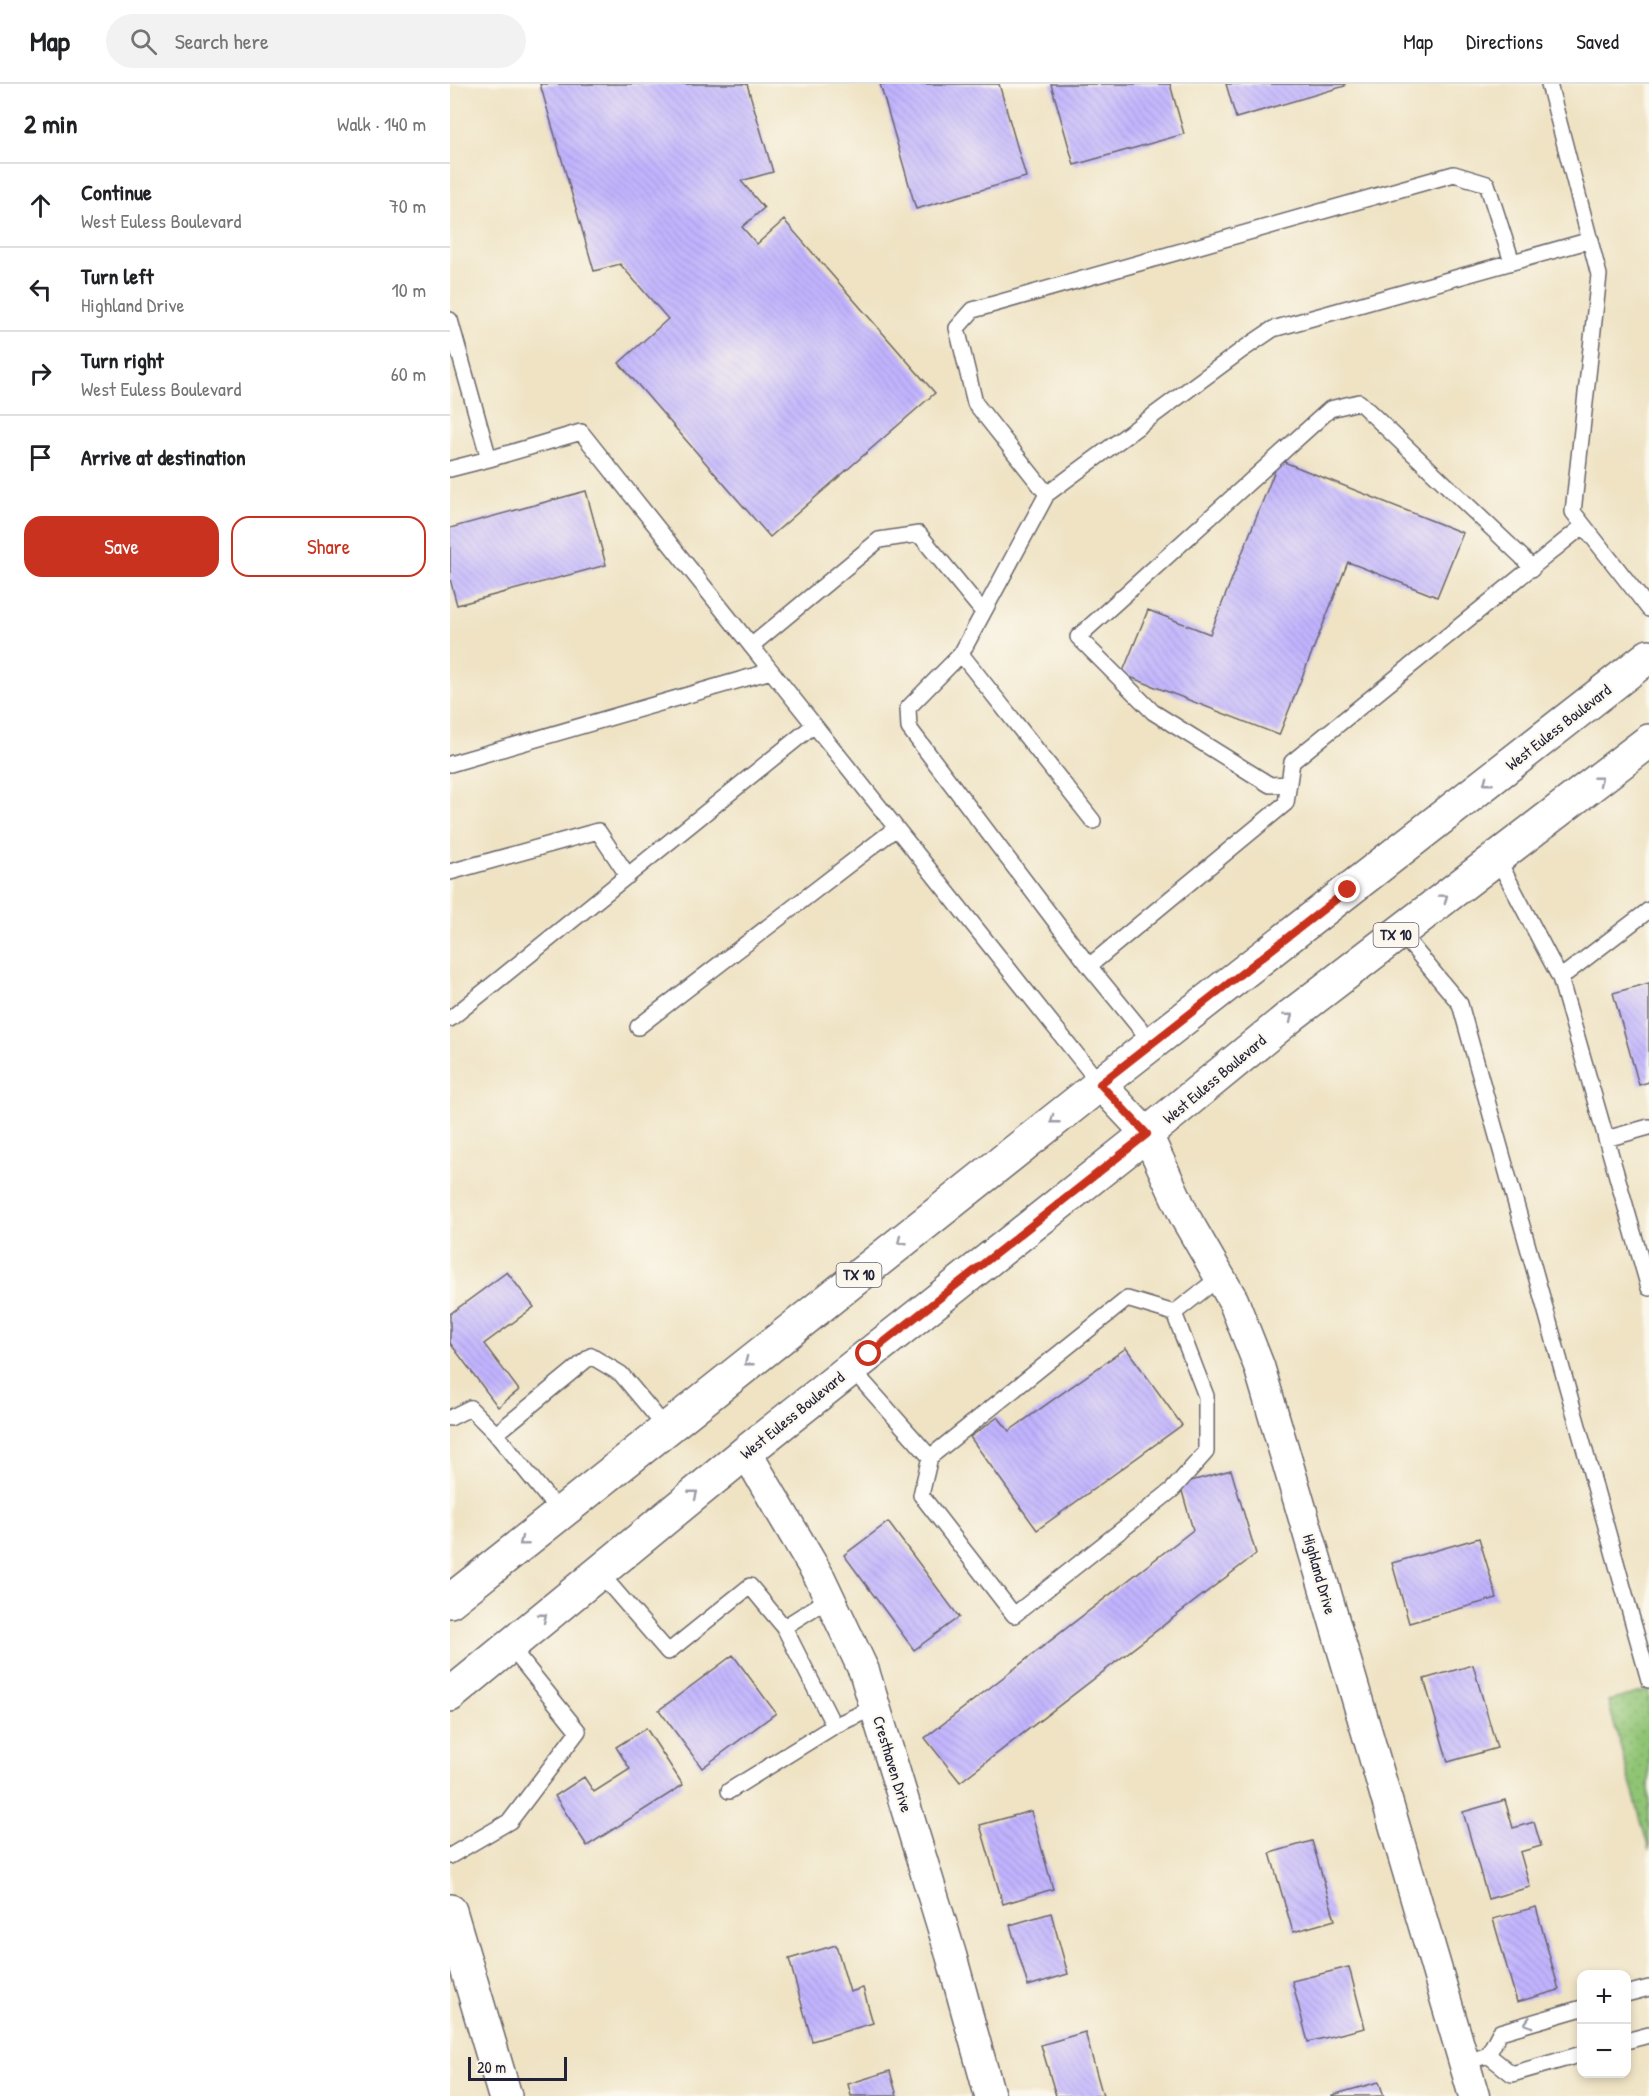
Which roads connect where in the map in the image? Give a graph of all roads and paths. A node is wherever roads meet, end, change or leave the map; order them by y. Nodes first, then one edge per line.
1 (1549, 84) edge
2 (1590, 240) junction
3 (1512, 262) junction
4 (450, 320) edge
5 (489, 459) junction
6 (450, 469) edge
7 (1047, 494) junction
8 (1583, 526) junction
9 (1532, 569) junction
10 (1649, 609) edge
11 (983, 612) junction
12 (751, 646) junction
13 (961, 654) junction
14 (1649, 656) edge
15 (771, 670) junction
16 (814, 725) junction
17 (1649, 741) edge
18 (450, 764) edge
19 (1289, 784) junction
20 (1093, 821) dead end
21 (896, 828) junction
22 (1497, 858) junction
23 (450, 872) edge
24 (628, 876) junction
25 (1649, 910) edge
26 (1400, 932) junction
27 (1089, 966) junction
28 (1560, 978) junction
29 (450, 1020) edge
30 (638, 1027) dead end
31 (1152, 1043) junction
32 (1100, 1084) junction
33 (1649, 1127) edge
34 (1147, 1134) junction
35 (1606, 1139) junction
36 (1220, 1277) junction
37 (1649, 1288) edge
38 (1174, 1313) junction
39 (851, 1368) junction
40 (450, 1418) edge
41 (666, 1428) junction
42 (496, 1434) junction
43 (746, 1452) junction
44 (930, 1457) junction
45 (560, 1513) junction
46 (599, 1572) junction
47 (830, 1598) junction
48 (450, 1601) edge
49 (784, 1627) junction
50 (509, 1645) junction
51 (1649, 1680) edge
52 (450, 1695) edge
53 (875, 1707) junction
54 (834, 1726) junction
55 (729, 1791) dead end
56 (450, 1856) edge
57 (450, 1911) edge
58 (1649, 1988) edge
59 (1631, 1993) edge
60 (1577, 2009) edge
61 (1649, 2035) edge
62 (1631, 2040) edge
63 (1577, 2055) edge
64 (1476, 2059) junction
65 (505, 2096) edge
66 (990, 2096) edge
67 (1474, 2096) edge

1 - 2 lane
2 - 3 lane
2 - 8 lane
3 - 7 lane
3 - 7 lane
4 - 5 lane
5 - 6 lane
5 - 12 lane
7 - 11 lane
8 - 9 lane
8 - 10 lane
9 - 19 lane
9 - 19 lane
11 - 12 lane
11 - 13 lane
12 - 15 lane
13 - 20 lane
13 - 27 lane
14 -> 31 main road, West Euless Boulevard / TX 10
15 - 16 lane
15 - 18 lane
16 - 21 lane
16 - 24 lane
22 -> 17 main road, West Euless Boulevard / TX 10
19 - 27 lane
21 - 30 lane
21 - 32 lane
26 -> 22 main road, West Euless Boulevard / TX 10
22 - 28 lane
23 - 24 lane
24 - 29 lane
25 - 28 lane
34 -> 26 main road, West Euless Boulevard / TX 10
26 - 51 lane
27 - 31 lane
28 - 35 lane
31 - 32 main road, West Euless Boulevard / TX 10
32 - 34 street, Highland Drive
32 -> 41 main road, West Euless Boulevard / TX 10
33 - 35 lane
34 - 36 street, Highland Drive
34 - 39 main road, West Euless Boulevard / TX 10
35 - 37 lane
36 - 38 lane
36 - 64 street, Highland Drive
38 - 44 lane
38 - 44 lane
39 - 43 main road, West Euless Boulevard / TX 10
39 - 44 lane
40 - 42 lane
41 - 42 lane
41 - 45 main road, West Euless Boulevard / TX 10
42 - 45 lane
46 -> 43 main road, West Euless Boulevard / TX 10
43 - 47 street, Cresthaven Drive
45 -> 48 main road, West Euless Boulevard / TX 10
46 - 49 lane
50 -> 46 main road, West Euless Boulevard / TX 10
47 - 49 lane
47 - 53 street, Cresthaven Drive
49 - 54 lane
50 - 52 main road, West Euless Boulevard / TX 10
50 - 56 lane
53 - 54 lane
53 - 66 street, Cresthaven Drive
54 - 55 lane
57 - 65 main road
58 - 59 lane
60 -> 64 lane
61 - 62 lane
63 - 64 lane
64 - 67 street, Highland Drive

